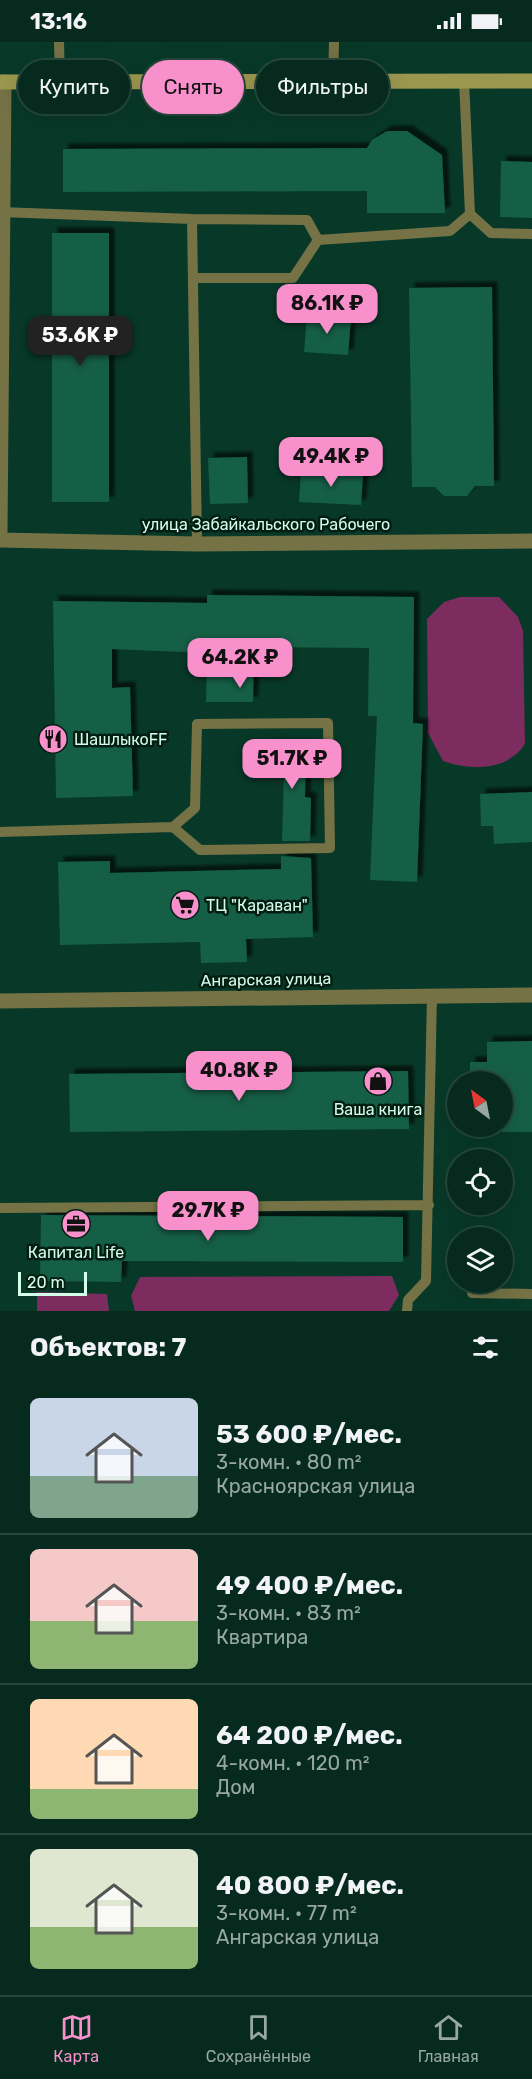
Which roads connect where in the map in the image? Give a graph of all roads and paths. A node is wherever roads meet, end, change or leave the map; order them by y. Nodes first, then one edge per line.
1 (59, 42) edge
2 (334, 42) edge
3 (59, 60) edge
4 (334, 60) edge
5 (389, 80) edge
6 (464, 80) junction
7 (130, 81) edge
8 (256, 81) edge
9 (532, 81) edge
10 (2, 82) edge
11 (18, 82) edge
12 (2, 212) edge
13 (470, 214) junction
14 (192, 219) junction
15 (532, 234) edge
16 (318, 240) junction
17 (193, 278) junction
18 (0, 532) edge
19 (0, 540) edge
20 (532, 541) edge
21 (197, 543) junction
22 (172, 827) junction
23 (0, 832) edge
24 (432, 995) junction
25 (532, 996) edge
26 (0, 1001) edge
27 (429, 1205) junction
28 (0, 1208) edge
29 (472, 1293) dead end
30 (532, 1294) edge
31 (406, 1311) edge

1 - 3 lane
2 - 4 lane
5 - 6 main road
6 - 9 main road
6 - 13 lane
7 - 8 main road
10 - 11 main road
10 - 12 street
12 - 14 lane
12 - 18 street
13 - 15 lane
13 - 16 lane
14 - 16 lane
14 - 17 lane
16 - 17 lane
17 - 21 lane
19 - 21 street, улица Забайкальского Рабочего
20 - 21 street, улица Забайкальского Рабочего
22 - 22 lane
22 - 23 lane
24 - 25 street, Ангарская улица
24 - 26 street, Ангарская улица
24 - 27 lane
27 - 28 lane
27 - 31 lane
29 - 30 lane

